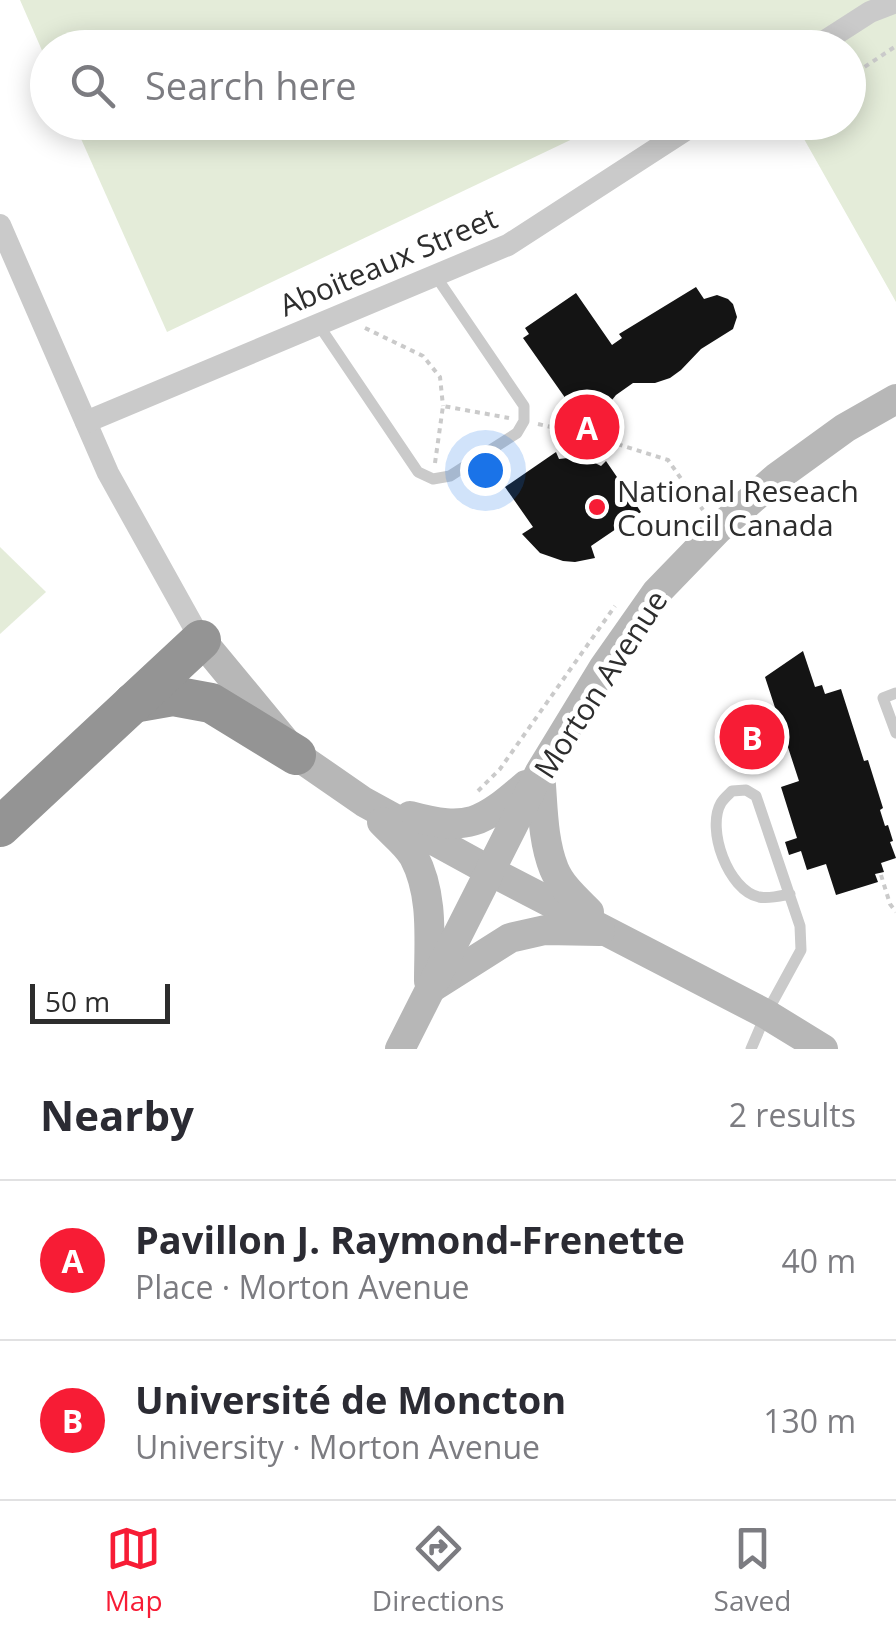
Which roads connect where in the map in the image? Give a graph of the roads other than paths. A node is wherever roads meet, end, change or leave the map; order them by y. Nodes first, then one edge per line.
1 (896, 2) edge
2 (842, 30) edge
3 (670, 140) edge
4 (0, 226) edge
5 (435, 275) junction
6 (328, 320) junction
7 (896, 399) edge
8 (86, 422) junction
9 (201, 640) junction
10 (896, 693) edge
11 (134, 703) junction
12 (896, 732) edge
13 (296, 755) junction
14 (540, 772) junction
15 (364, 802) junction
16 (0, 827) edge
17 (490, 871) junction
18 (790, 894) junction
19 (610, 932) junction
20 (429, 990) junction
21 (766, 1014) junction
22 (400, 1049) edge
23 (751, 1049) edge
24 (823, 1049) edge

1 - 2 street
3 - 5 street, Aboiteaux Street
4 - 8 street
5 - 6 street, Aboiteaux Street
5 - 6 lane
6 - 8 street, Aboiteaux Street
7 - 14 street, Morton Avenue
8 - 9 street
9 - 11 highway
9 - 13 street
10 - 12 lane
11 - 13 highway
11 - 16 highway
13 - 15 street
14 - 15 street
14 - 17 street, Morton Avenue
14 - 19 street
15 - 17 street
15 - 20 street
17 - 19 street
17 - 20 street, Morton Avenue
18 - 18 lane
18 - 21 lane
19 - 20 street
19 - 21 street
20 - 22 street, Morton Avenue
21 - 23 lane
21 - 24 street

